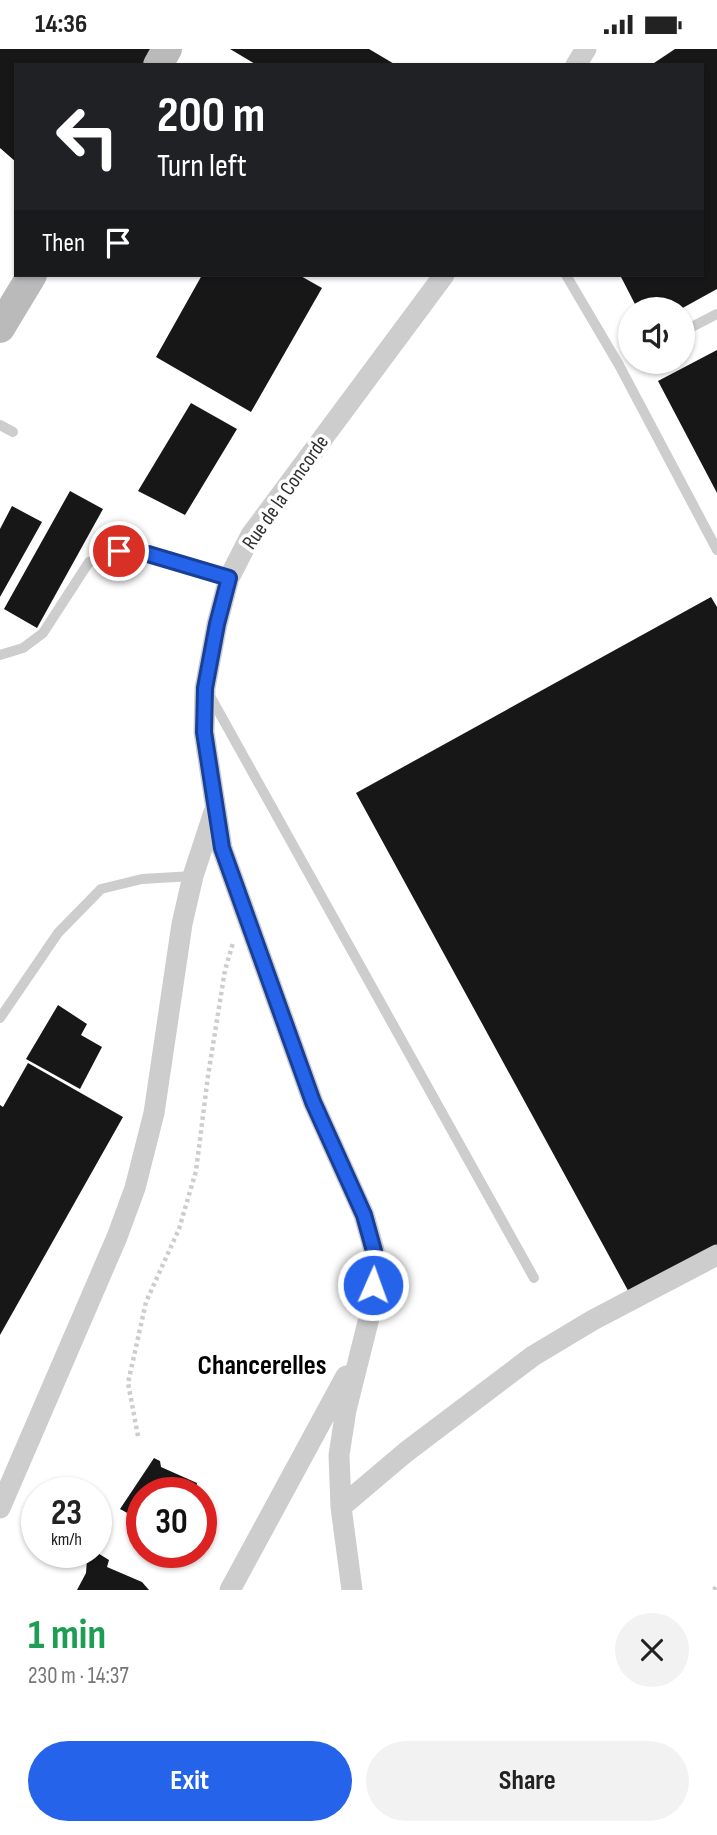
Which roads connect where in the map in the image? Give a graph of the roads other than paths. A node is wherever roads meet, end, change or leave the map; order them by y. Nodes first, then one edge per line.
1 (31, 277) edge
2 (443, 277) edge
3 (567, 277) edge
4 (717, 314) edge
5 (695, 325) edge
6 (0, 328) edge
7 (618, 363) edge
8 (624, 374) edge
9 (0, 425) edge
10 (13, 432) dead end
11 (717, 550) edge
12 (229, 578) junction
13 (0, 655) edge
14 (205, 688) junction
15 (214, 810) junction
16 (193, 876) junction
17 (0, 1018) edge
18 (717, 1255) edge
19 (534, 1278) dead end
20 (361, 1349) junction
21 (1, 1503) edge
22 (341, 1507) junction
23 (230, 1590) edge
24 (352, 1590) edge

1 - 6 street
2 - 12 street, Rue de la Concorde
3 - 7 lane
4 - 5 lane
8 - 11 lane
9 - 10 lane
12 - 13 lane
12 - 14 street, Rue de la Concorde
14 - 15 street, Rue de la Concorde
14 - 19 lane
15 - 16 street
15 - 20 street, Rue de la Concorde
16 - 17 lane
16 - 21 street
18 - 22 street
20 - 22 street, Rue de la Concorde
20 - 23 street
22 - 24 street, Rue de la Concorde

